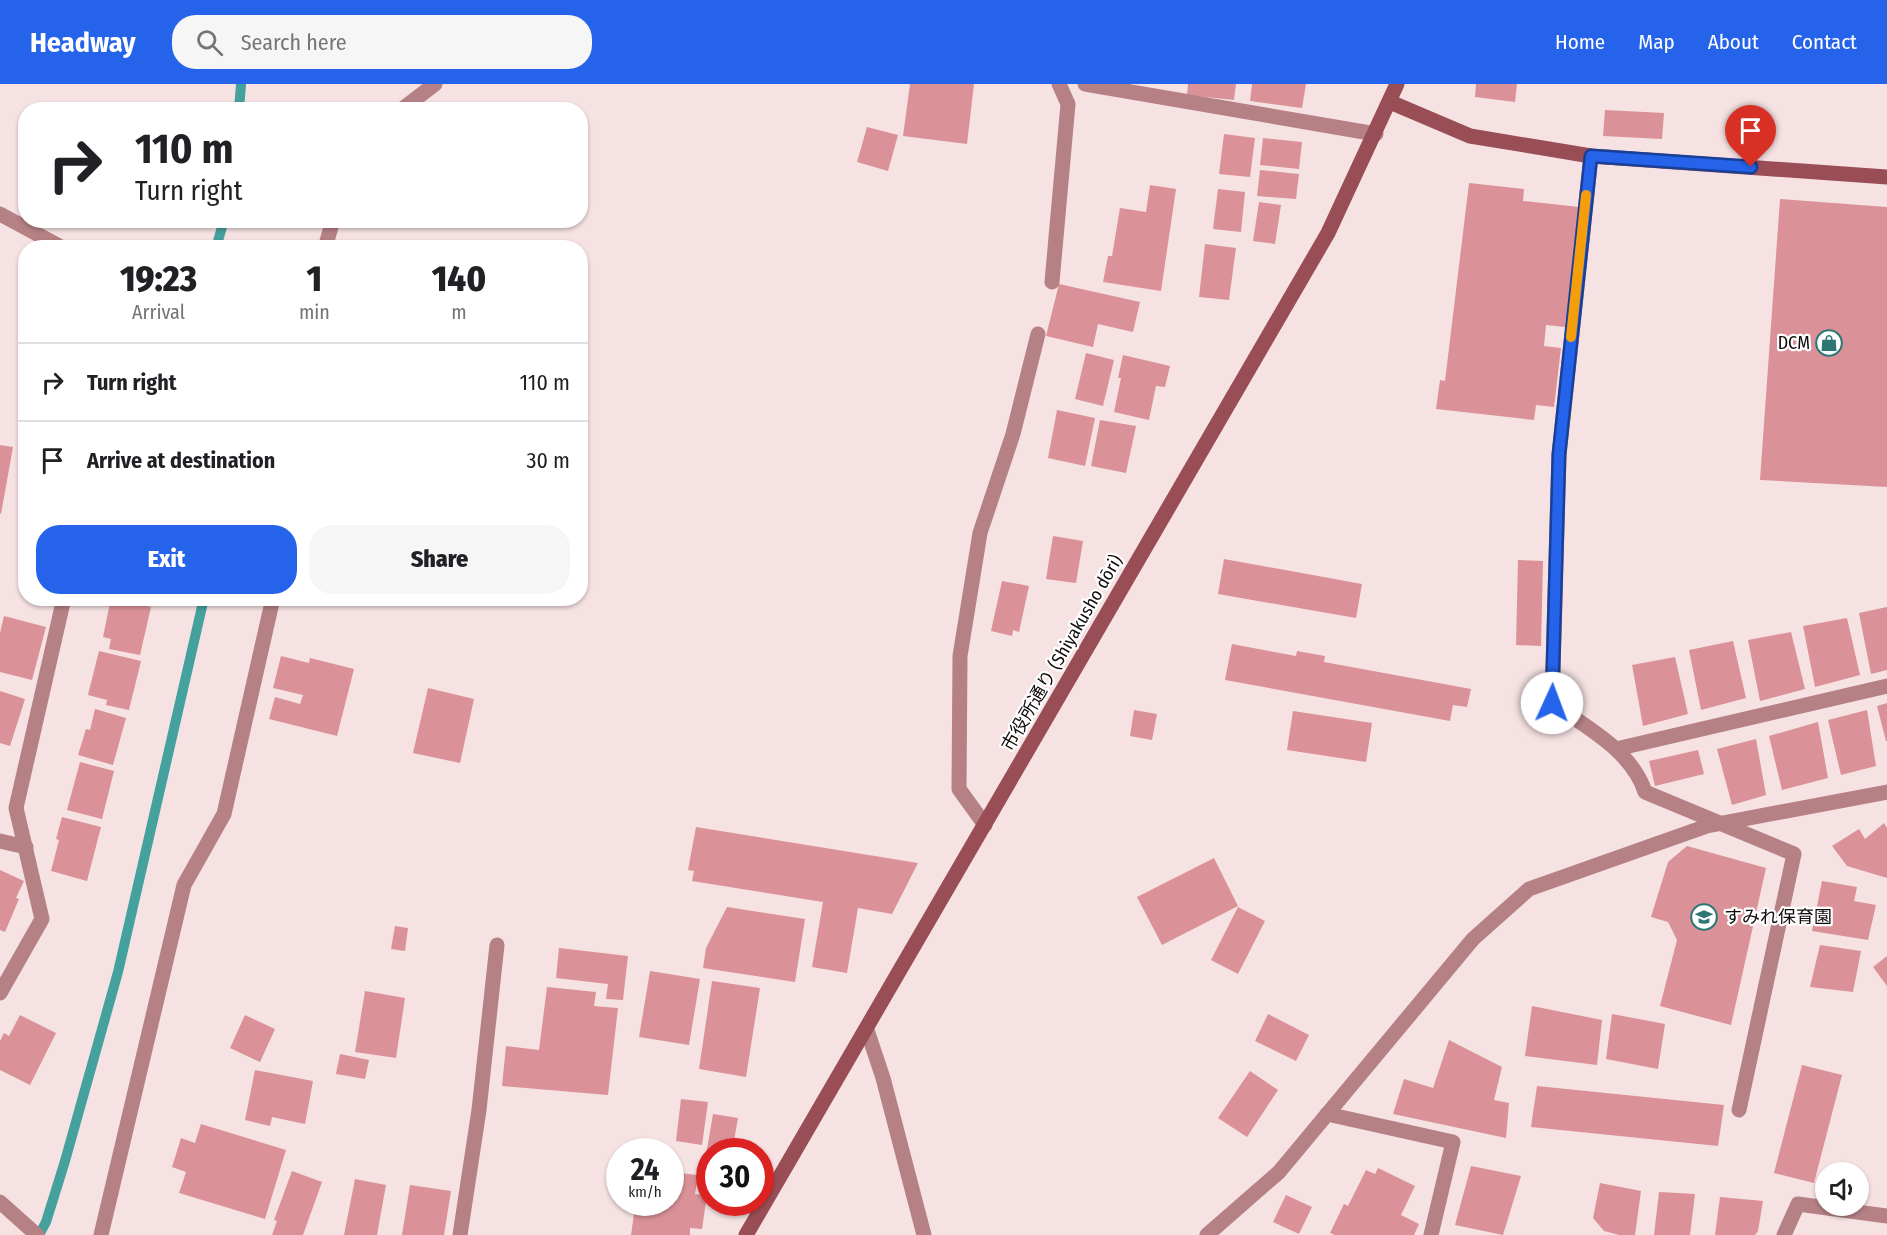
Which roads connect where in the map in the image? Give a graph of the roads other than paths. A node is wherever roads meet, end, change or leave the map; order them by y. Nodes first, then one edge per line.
1 (435, 84) edge
2 (1059, 84) edge
3 (1085, 84) edge
4 (1397, 84) edge
5 (411, 102) edge
6 (1390, 102) junction
7 (1376, 134) junction
8 (1591, 156) junction
9 (1887, 177) edge
10 (0, 214) edge
11 (18, 223) edge
12 (27, 228) edge
13 (50, 240) edge
14 (1052, 282) dead end
15 (1038, 334) dead end
16 (62, 606) edge
17 (271, 606) edge
18 (1887, 686) edge
19 (1616, 749) junction
20 (1887, 792) edge
21 (1721, 823) junction
22 (985, 825) junction
23 (0, 841) edge
24 (26, 847) junction
25 (497, 945) dead end
26 (0, 993) edge
27 (867, 1030) junction
28 (1739, 1110) dead end
29 (1327, 1114) junction
30 (0, 1202) edge
31 (1887, 1216) edge
32 (33, 1232) edge
33 (101, 1235) edge
34 (460, 1235) edge
35 (747, 1235) edge
36 (924, 1235) edge
37 (1207, 1235) edge
38 (1431, 1235) edge
39 (1784, 1235) edge

1 - 5 street
2 - 14 street
3 - 7 street
4 - 6 street, 市役所通り (Shiyakusho dōri)
6 - 7 street, 市役所通り (Shiyakusho dōri)
6 - 8 street
7 - 22 street, 市役所通り (Shiyakusho dōri)
8 - 9 street
8 - 19 street
10 - 11 street
12 - 13 street
15 - 22 street
16 - 24 street
17 - 33 street
18 - 19 street
19 - 21 street
20 - 21 street
21 - 28 street
21 - 29 street
22 - 27 street, 市役所通り (Shiyakusho dōri)
23 - 24 street
24 - 26 street
25 - 34 street
27 - 35 street, 市役所通り (Shiyakusho dōri)
27 - 36 street
29 - 37 street
29 - 38 street
30 - 32 street
31 - 39 street

